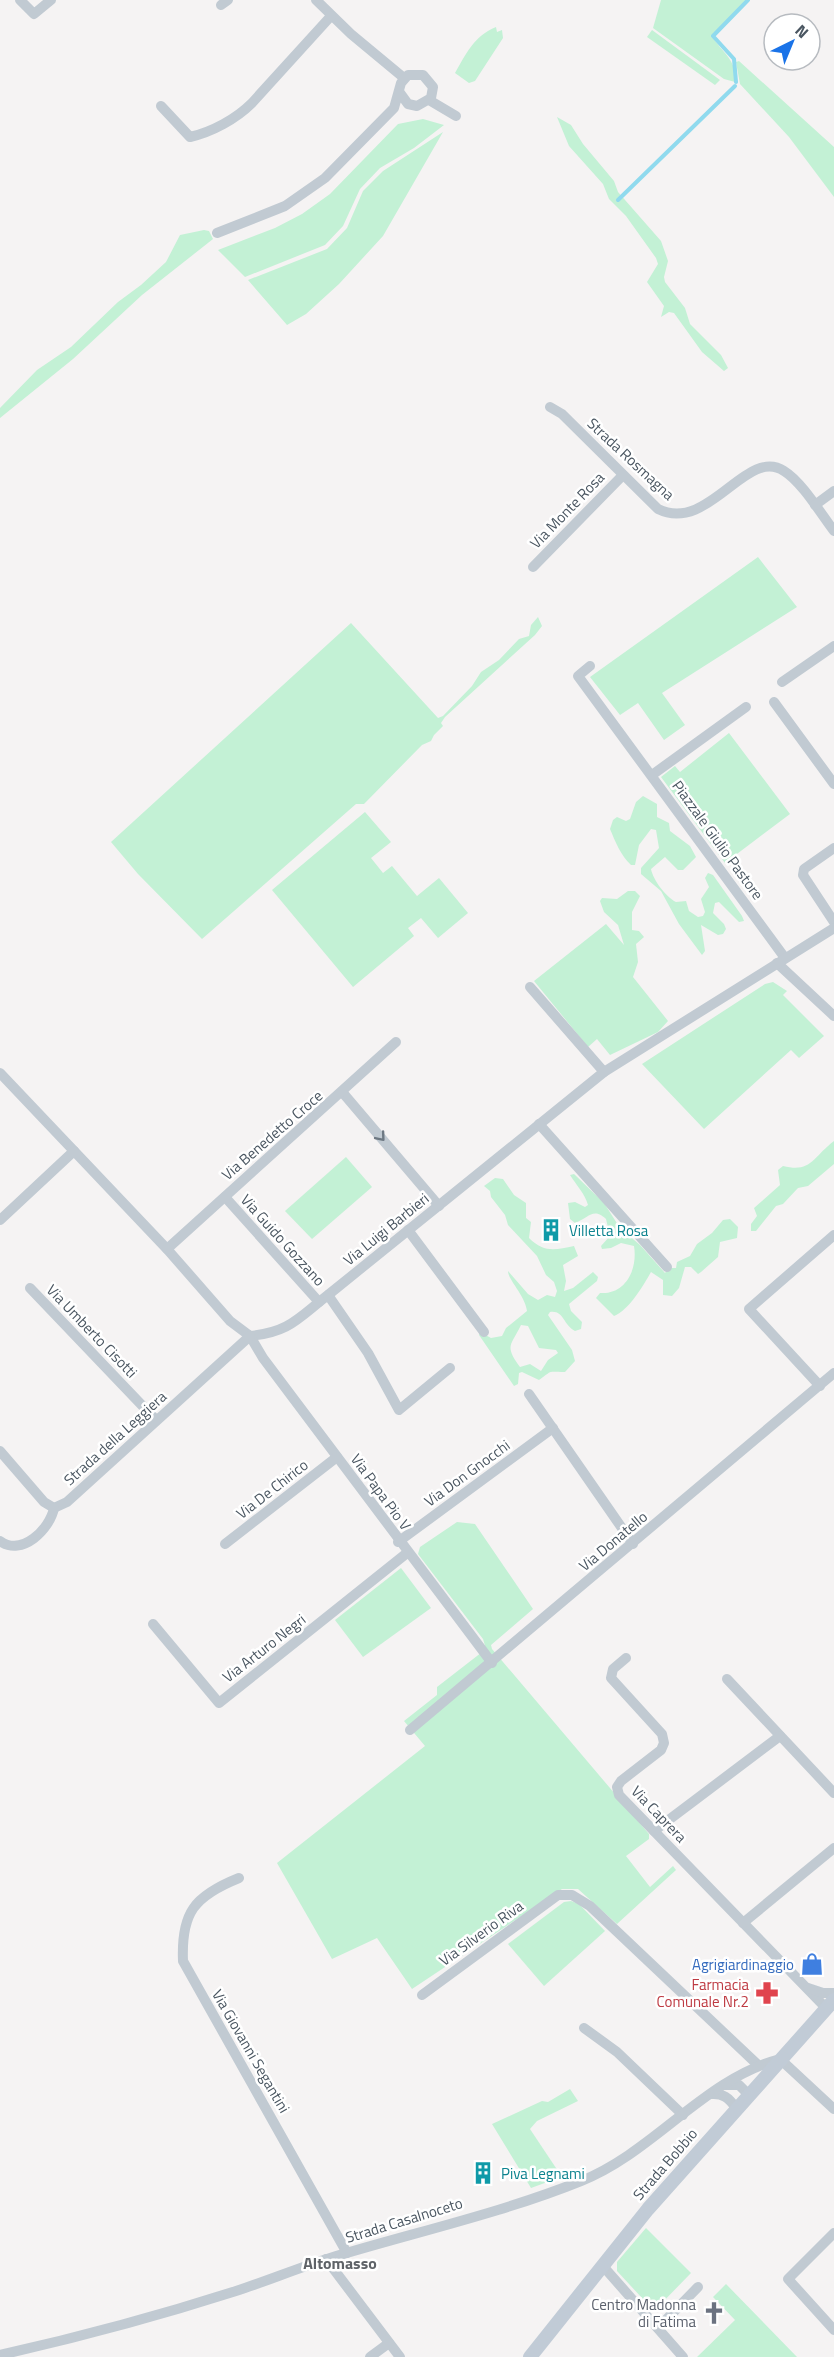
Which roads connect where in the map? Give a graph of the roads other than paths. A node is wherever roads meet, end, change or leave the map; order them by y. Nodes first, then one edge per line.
1 (20, 0) edge
2 (51, 0) edge
3 (316, 0) edge
4 (331, 16) junction
5 (404, 78) junction
6 (400, 93) junction
7 (429, 100) junction
8 (161, 106) dead end
9 (412, 106) junction
10 (388, 115) junction
11 (456, 116) dead end
12 (218, 233) dead end
13 (550, 407) dead end
14 (623, 475) junction
15 (834, 491) edge
16 (814, 505) junction
17 (834, 531) edge
18 (533, 567) dead end
19 (834, 646) edge
20 (590, 666) dead end
21 (782, 682) dead end
22 (774, 702) dead end
23 (746, 707) dead end
24 (652, 775) junction
25 (834, 784) edge
26 (834, 848) edge
27 (834, 922) edge
28 (834, 928) edge
29 (781, 961) junction
30 (530, 987) dead end
31 (834, 1016) edge
32 (396, 1042) dead end
33 (604, 1072) junction
34 (0, 1073) edge
35 (343, 1093) junction
36 (539, 1124) junction
37 (74, 1151) junction
38 (225, 1197) junction
39 (439, 1206) junction
40 (0, 1220) edge
41 (408, 1230) junction
42 (834, 1235) edge
43 (167, 1249) junction
44 (667, 1267) dead end
45 (30, 1288) dead end
46 (328, 1295) junction
47 (319, 1302) junction
48 (484, 1332) dead end
49 (250, 1336) junction
50 (450, 1368) dead end
51 (829, 1380) edge
52 (529, 1394) dead end
53 (156, 1420) junction
54 (553, 1428) junction
55 (0, 1452) edge
56 (337, 1457) junction
57 (54, 1508) junction
58 (0, 1541) edge
59 (398, 1542) junction
60 (225, 1544) dead end
61 (633, 1544) junction
62 (407, 1553) junction
63 (153, 1624) dead end
64 (626, 1658) dead end
65 (492, 1663) junction
66 (727, 1679) dead end
67 (410, 1730) dead end
68 (780, 1736) junction
69 (834, 1793) edge
70 (654, 1831) junction
71 (834, 1848) edge
72 (239, 1878) dead end
73 (743, 1923) junction
74 (805, 1987) junction
75 (834, 1993) edge
76 (422, 1995) dead end
77 (830, 2004) edge
78 (584, 2028) dead end
79 (780, 2059) junction
80 (758, 2065) junction
81 (724, 2085) junction
82 (711, 2094) junction
83 (748, 2094) junction
84 (736, 2108) junction
85 (834, 2109) edge
86 (683, 2115) junction
87 (834, 2233) edge
88 (347, 2253) junction
89 (326, 2259) junction
90 (602, 2265) junction
91 (698, 2287) dead end
92 (658, 2328) junction
93 (834, 2330) edge
94 (388, 2343) junction
95 (0, 2355) edge
96 (370, 2357) edge
97 (400, 2357) edge
98 (530, 2357) edge
99 (683, 2357) edge

1 - 2 street
3 - 4 street
4 - 5 street
4 - 8 street
5 - 6 street
5 - 7 street
6 - 9 street
6 - 10 street
7 - 9 street
7 - 11 street
9 - 10 street
10 - 12 street
13 - 14 street, Strada Rosmagna
14 - 16 street, Strada Rosmagna
14 - 18 street, Via Monte Rosa
15 - 16 street
16 - 17 street, Strada Rosmagna
19 - 21 street
20 - 24 street
22 - 25 street
23 - 24 street, Piazzale Giulio Pastore
24 - 29 street, Piazzale Giulio Pastore
26 - 27 street
28 - 29 street, Via Luigi Barbieri
29 - 31 street, Piazzale Giulio Pastore
29 - 33 street, Via Luigi Barbieri
30 - 33 street
32 - 35 street, Via Benedetto Croce
33 - 36 street, Via Luigi Barbieri
34 - 37 street
35 - 38 street, Via Benedetto Croce
35 -> 39 street
36 - 39 street, Via Luigi Barbieri
36 - 44 street
37 - 40 street
37 - 43 street
38 - 43 street, Via Benedetto Croce
38 - 47 street, Via Guido Gozzano
39 - 41 street, Via Luigi Barbieri
41 - 46 street, Via Luigi Barbieri
41 - 48 street
42 - 51 street
43 - 49 street
45 - 53 street, Via Umberto Cisotti
46 - 47 street, Via Luigi Barbieri
46 - 50 street
47 - 49 street, Via Luigi Barbieri
49 - 53 street, Strada della Leggiera
49 - 56 street, Via Papa Pio V
51 - 61 street, Via Donatello
52 - 54 street
53 - 57 street, Strada della Leggiera
54 - 59 street, Via Don Gnocchi
54 - 61 street
55 - 57 street
56 - 59 street, Via Papa Pio V
56 - 60 street, Via De Chirico
57 - 58 street, Strada della Leggiera
59 - 62 street, Via Papa Pio V
61 - 65 street, Via Donatello
62 - 63 street, Via Arturo Negri
62 - 65 street, Via Papa Pio V
64 - 70 street, Via Caprera
65 - 67 street, Via Donatello
66 - 68 street
68 - 69 street
68 - 70 street
70 - 73 street, Via Caprera
71 - 73 street
72 - 88 street, Via Giovanni Segantini
73 - 74 street, Via Caprera
74 - 75 street
74 - 77 street, Via Caprera
76 - 80 street, Via Silverio Riva
77 - 79 main road, Strada Bobbio
78 - 86 street
79 - 80 street, Strada Casalnoceto
79 - 83 main road, Strada Bobbio
79 - 85 street
80 - 81 street, Strada Casalnoceto
81 - 82 street, Strada Casalnoceto
81 - 83 street
82 - 84 street
82 - 86 street, Strada Casalnoceto
83 - 84 main road, Strada Bobbio
84 - 90 main road, Strada Bobbio
86 - 88 street, Strada Casalnoceto
87 - 93 street
88 - 89 street, Strada Casalnoceto
89 - 94 street
89 - 95 street, Strada Casalnoceto
90 - 92 street
90 - 98 main road, Strada Bobbio
91 - 92 street
92 - 99 street
94 - 96 street
94 - 97 street

